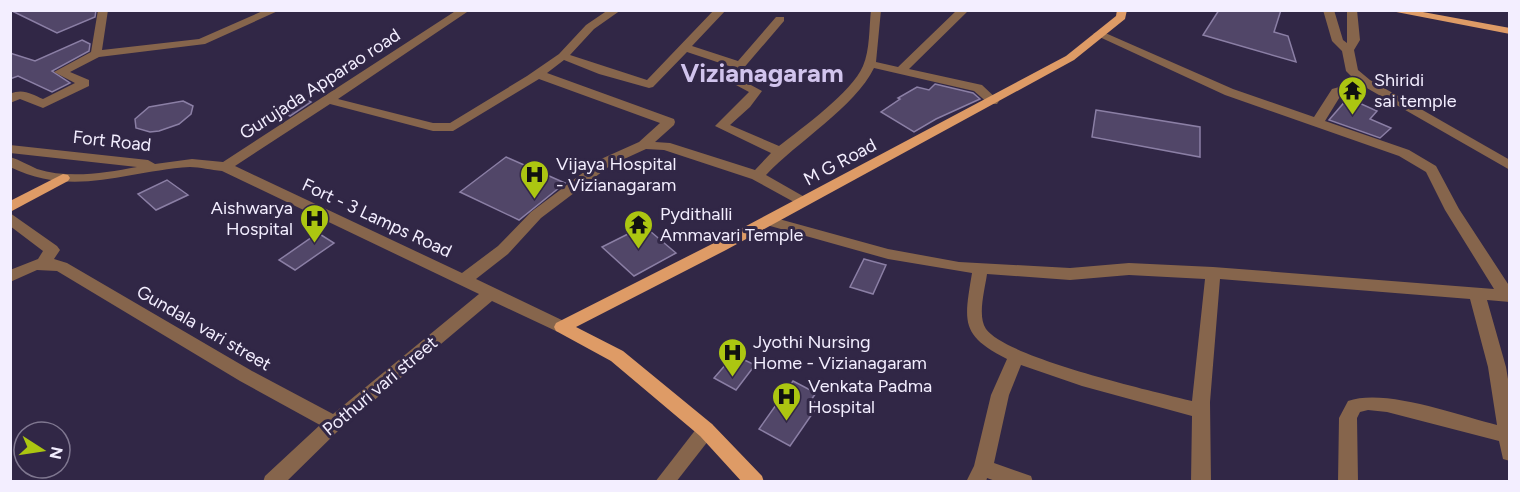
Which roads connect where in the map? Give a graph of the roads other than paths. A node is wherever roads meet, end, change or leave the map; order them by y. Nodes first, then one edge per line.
1 (103, 10) edge
2 (274, 10) edge
3 (465, 10) edge
4 (616, 10) edge
5 (721, 10) edge
6 (876, 10) edge
7 (964, 10) edge
8 (1122, 10) edge
9 (1328, 10) edge
10 (1352, 10) edge
11 (1391, 10) edge
12 (1446, 10) edge
13 (780, 19) dead end
14 (1509, 21) edge
15 (1509, 30) edge
16 (1099, 34) junction
17 (686, 48) junction
18 (1348, 50) junction
19 (96, 54) junction
20 (562, 56) junction
21 (870, 64) junction
22 (740, 66) junction
23 (900, 71) junction
24 (538, 74) junction
25 (1366, 83) junction
26 (10, 99) edge
27 (328, 100) junction
28 (993, 101) junction
29 (1317, 123) junction
30 (644, 145) junction
31 (10, 149) edge
32 (780, 152) junction
33 (90, 156) junction
34 (10, 161) edge
35 (172, 166) junction
36 (1509, 166) edge
37 (225, 167) junction
38 (757, 176) junction
39 (63, 178) junction
40 (803, 202) junction
41 (10, 207) edge
42 (10, 218) edge
43 (768, 221) junction
44 (49, 263) junction
45 (980, 269) junction
46 (1213, 273) junction
47 (10, 277) edge
48 (464, 280) junction
49 (491, 293) junction
50 (1477, 294) junction
51 (1508, 296) edge
52 (562, 327) junction
53 (1017, 355) junction
54 (1201, 411) junction
55 (334, 424) junction
56 (706, 430) junction
57 (1508, 434) edge
58 (979, 475) edge
59 (272, 482) edge
60 (664, 482) edge
61 (755, 482) edge
62 (1024, 482) edge
63 (1201, 482) edge
64 (1348, 482) edge

1 - 19 street
2 - 19 street
3 - 27 street, Gurujada Apparao road
4 - 20 street
5 - 17 street
6 - 21 street
7 - 23 street
8 - 16 main road, M G Road
9 - 18 street
10 - 18 street
11 - 15 main road
12 - 14 main road
13 - 22 street
16 - 28 main road, M G Road
16 - 29 street
17 - 20 street
17 - 22 street
18 - 25 street
19 - 26 street
20 - 24 street
21 - 23 street
21 - 32 street
22 - 32 street
23 - 28 street
24 - 27 street
24 - 30 street
25 - 29 street
25 - 36 street
27 - 37 street, Gurujada Apparao road
28 - 40 main road, M G Road
29 - 51 street
30 - 38 street
30 - 48 street
31 - 33 street, Fort Road
32 - 38 street
33 - 35 street, Fort Road
33 - 39 street
34 - 39 street
35 - 37 street, Fort - 3 Lamps Road
35 - 39 street, Fort Road
37 - 48 street, Fort - 3 Lamps Road
38 - 40 street
39 - 41 main road
40 - 43 main road, M G Road
42 - 44 street
43 - 45 street
43 - 52 main road, M G Road
44 - 47 street
44 - 55 street, Gundala vari street
45 - 46 street
45 - 53 street
46 - 50 street
46 - 54 street
48 - 49 street, Fort - 3 Lamps Road
49 - 52 street, Fort - 3 Lamps Road
49 - 55 street, Pothuri vari street
50 - 51 street
50 - 57 street
52 - 56 main road
53 - 54 street
53 - 58 street
54 - 63 street
55 - 59 street, Pothuri vari street
56 - 60 street
56 - 61 main road
57 - 64 street
58 - 62 street

